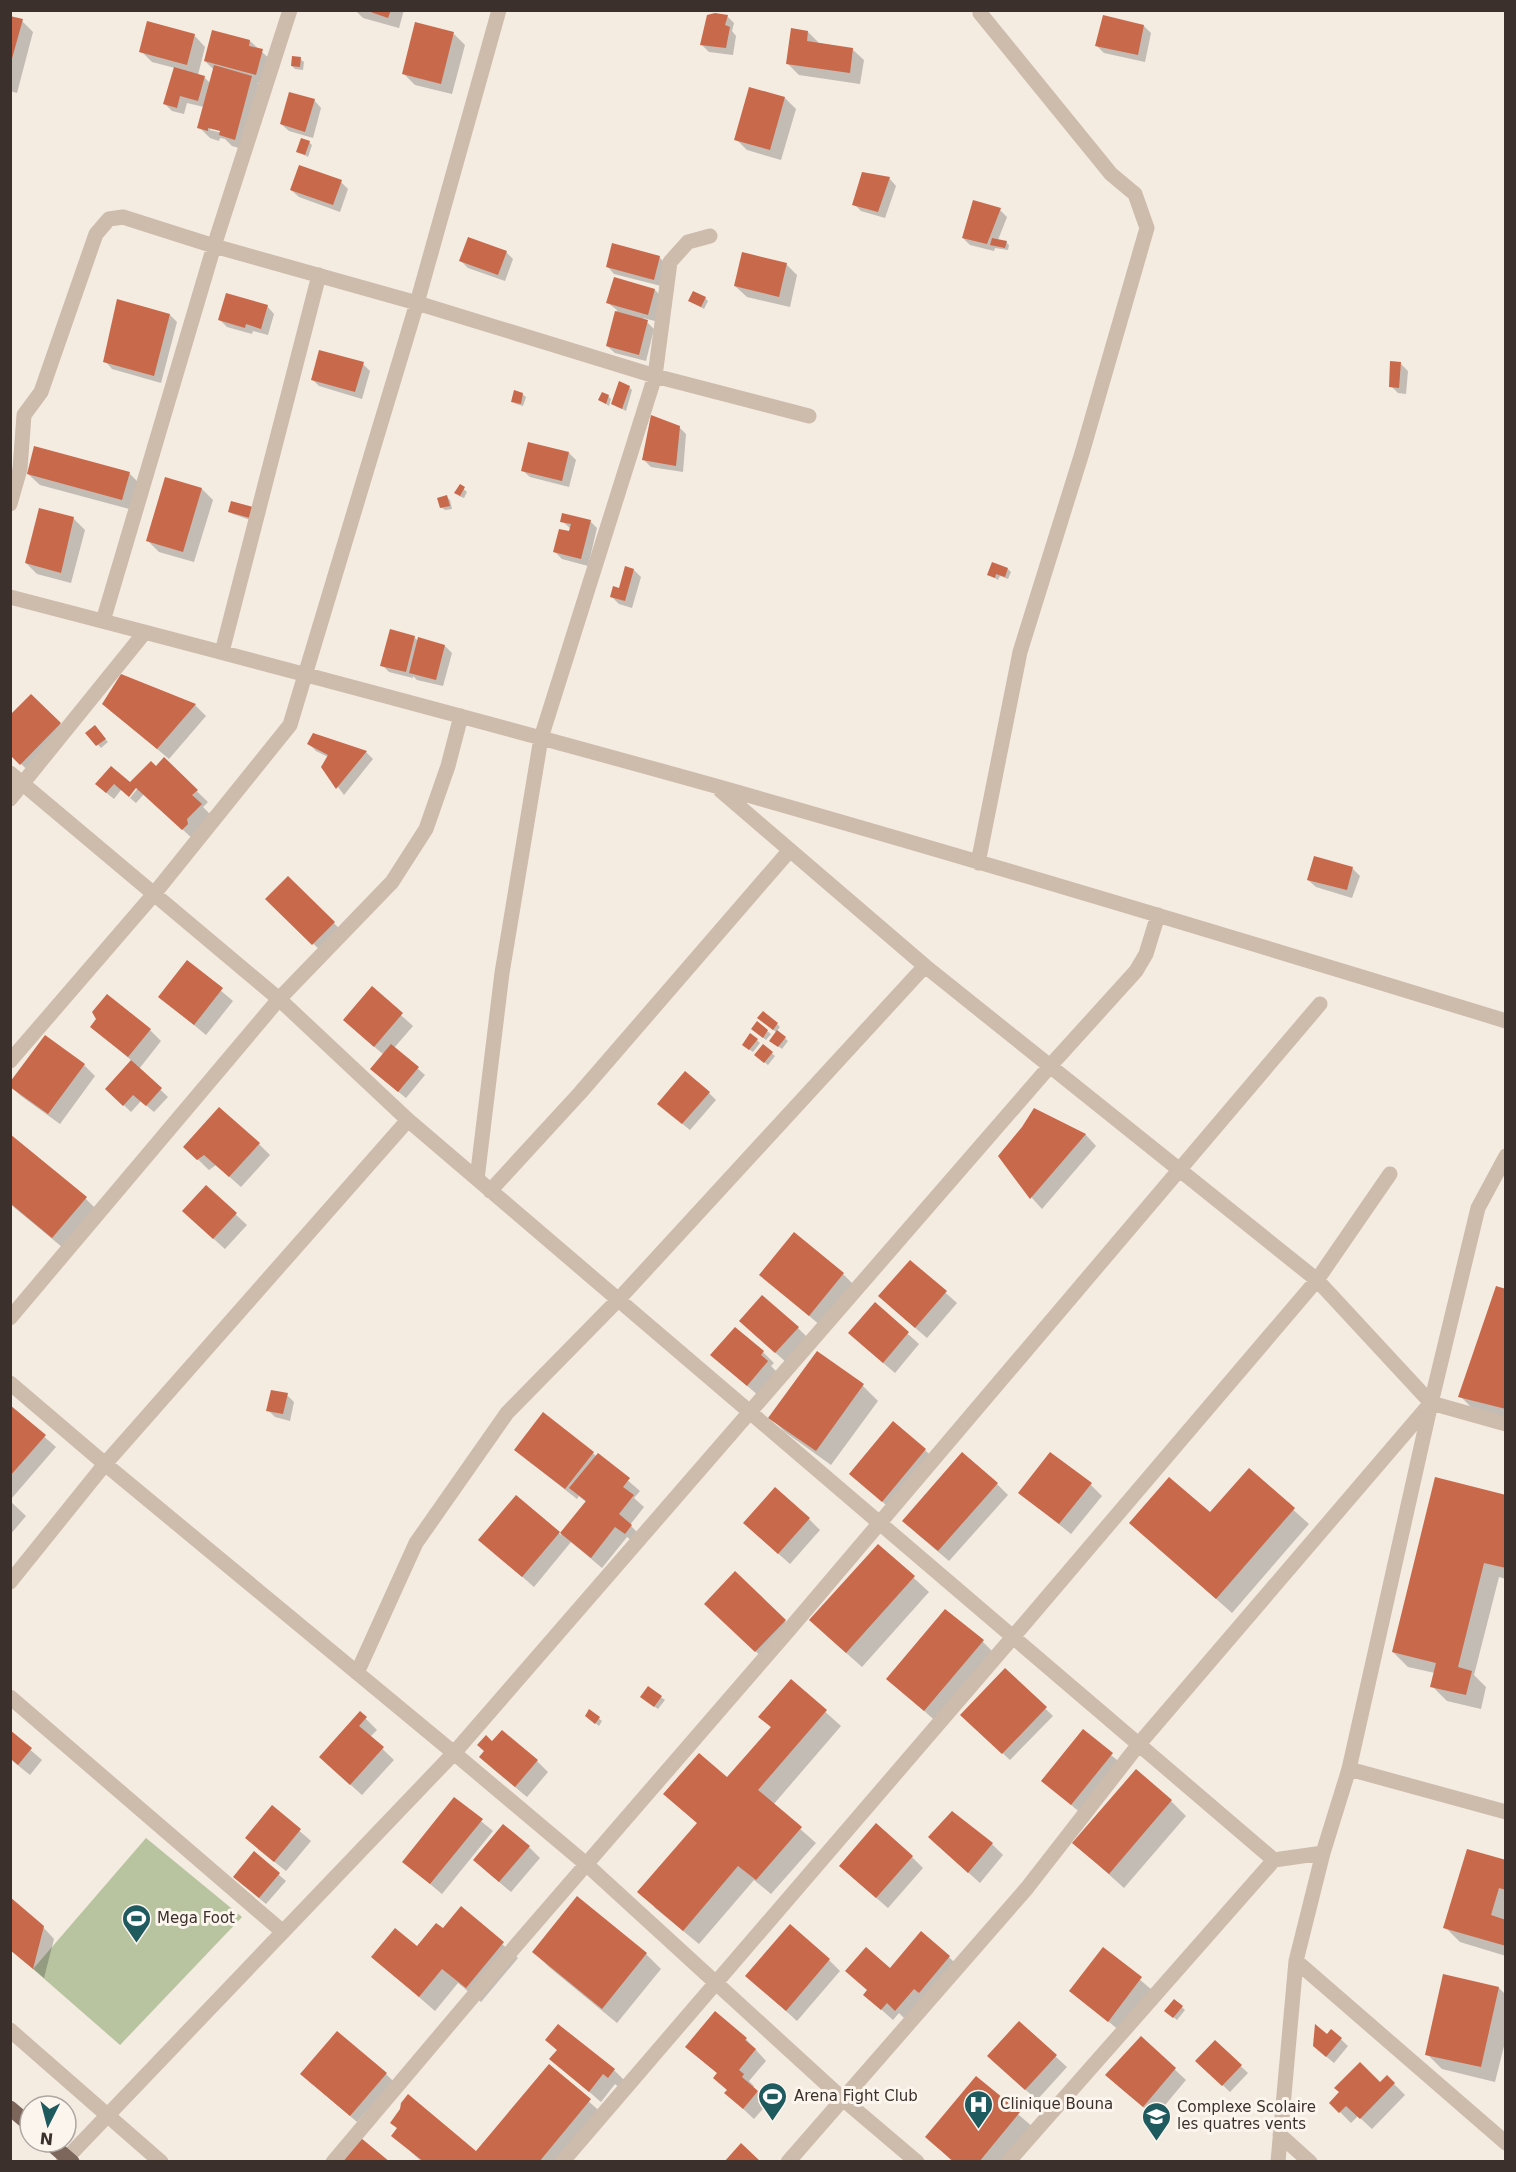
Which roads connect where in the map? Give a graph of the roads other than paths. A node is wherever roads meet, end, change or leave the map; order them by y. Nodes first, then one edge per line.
1 (290, 10) edge
2 (499, 10) edge
3 (981, 10) edge
4 (710, 236) dead end
5 (214, 246) junction
6 (319, 275) junction
7 (417, 303) junction
8 (655, 376) junction
9 (810, 416) dead end
10 (10, 504) edge
11 (10, 597) edge
12 (103, 621) junction
13 (145, 632) junction
14 (222, 652) junction
15 (307, 674) junction
16 (461, 716) junction
17 (541, 738) junction
18 (10, 773) edge
19 (23, 784) junction
20 (715, 786) junction
21 (10, 799) edge
22 (790, 850) junction
23 (978, 862) junction
24 (154, 894) junction
25 (1158, 915) junction
26 (925, 966) junction
27 (279, 999) junction
28 (1320, 1004) dead end
29 (1506, 1021) edge
30 (10, 1061) edge
31 (1050, 1066) junction
32 (408, 1120) junction
33 (1506, 1156) edge
34 (1181, 1171) junction
35 (1390, 1174) dead end
36 (477, 1179) junction
37 (490, 1191) junction
38 (1317, 1280) junction
39 (618, 1300) junction
40 (10, 1318) edge
41 (10, 1383) edge
42 (1431, 1403) junction
43 (749, 1412) junction
44 (1506, 1424) edge
45 (105, 1464) junction
46 (880, 1524) junction
47 (10, 1582) edge
48 (1013, 1637) junction
49 (357, 1673) junction
50 (10, 1697) edge
51 (1139, 1744) junction
52 (454, 1753) junction
53 (1349, 1769) junction
54 (1506, 1812) edge
55 (1323, 1853) junction
56 (1274, 1860) junction
57 (586, 1864) junction
58 (283, 1932) junction
59 (1296, 1961) junction
60 (715, 1983) junction
61 (10, 2030) edge
62 (844, 2100) junction
63 (106, 2115) junction
64 (1280, 2135) junction
65 (1506, 2143) edge
66 (68, 2160) edge
67 (161, 2162) edge
68 (333, 2162) edge
69 (562, 2162) edge
70 (788, 2162) edge
71 (917, 2162) edge
72 (1008, 2162) edge
73 (1278, 2162) edge
74 (1310, 2162) edge

1 - 5 street
2 - 7 street
3 - 23 street
4 - 8 street
5 - 6 street
5 - 10 street
5 - 12 street
6 - 7 street
6 - 14 street
7 - 8 street
7 - 15 street
8 - 9 street
8 - 17 street
11 - 12 street
12 - 13 street
13 - 14 street
13 - 19 street
14 - 15 street
15 - 16 street
15 - 24 street
16 - 17 street
16 - 27 street
17 - 20 street
17 - 36 street
18 - 19 street
19 - 21 street
19 - 24 street
20 - 22 street
20 - 23 street
22 - 26 street
22 - 37 street
23 - 25 street
24 - 27 street
24 - 30 street
25 - 29 street
25 - 31 street
26 - 31 street
26 - 39 street
27 - 32 street
27 - 40 street
28 - 34 street
31 - 34 street
31 - 43 street
32 - 36 street
32 - 45 street
33 - 42 street
34 - 38 street
34 - 46 street
35 - 38 street
36 - 37 street
37 - 39 street
38 - 42 street
38 - 48 street
39 - 43 street
39 - 49 street
41 - 45 street
42 - 44 street
42 - 51 street
42 - 53 street
43 - 46 street
43 - 52 street
45 - 47 street
45 - 49 street
46 - 48 street
46 - 57 street
48 - 51 street
48 - 60 street
49 - 52 street
50 - 58 street
51 - 56 street
51 - 62 street
52 - 57 street
52 - 58 street
53 - 54 street
53 - 55 street
55 - 56 street
55 - 59 street
56 - 72 street
57 - 60 street
57 - 68 street
58 - 63 street
59 - 64 street
59 - 65 street
60 - 62 street
60 - 69 street
61 - 63 street
62 - 70 street
62 - 71 street
63 - 66 street
63 - 67 street
64 - 73 street
64 - 74 street

